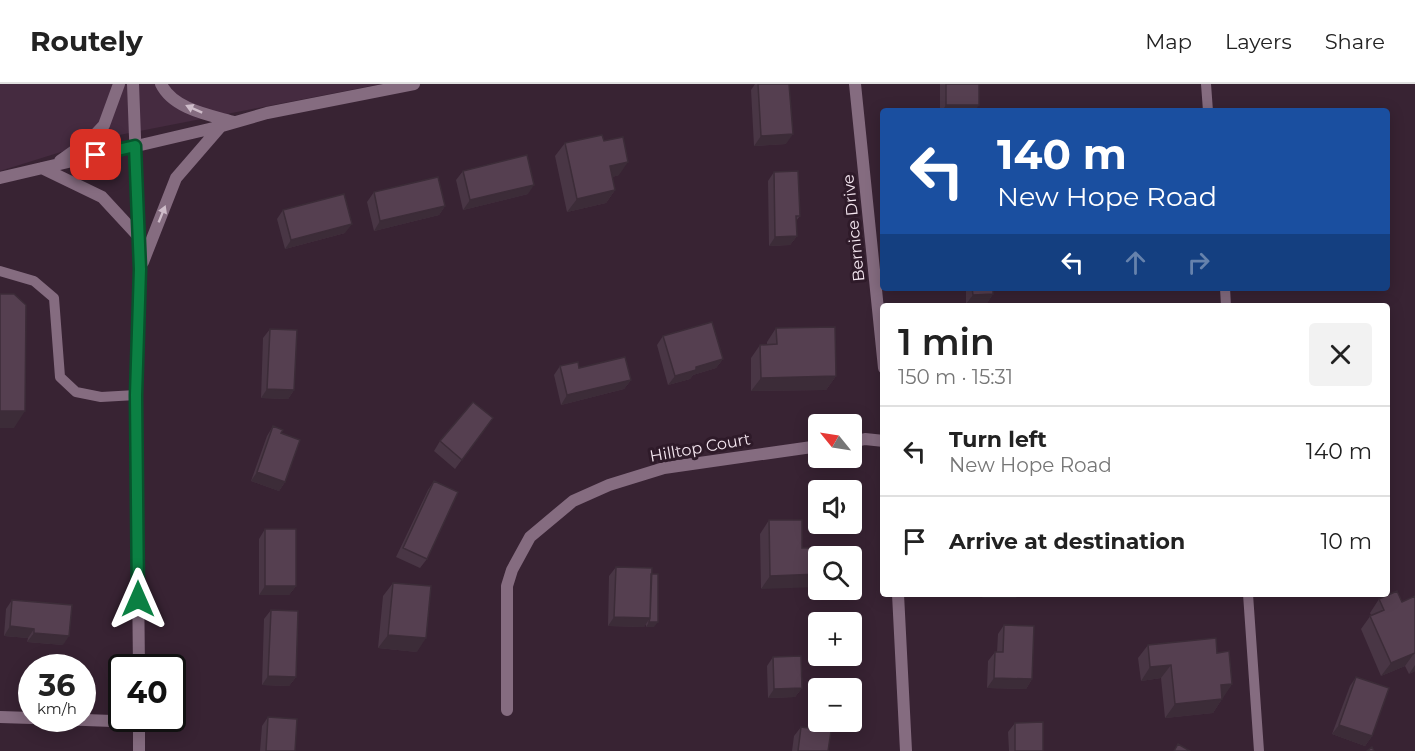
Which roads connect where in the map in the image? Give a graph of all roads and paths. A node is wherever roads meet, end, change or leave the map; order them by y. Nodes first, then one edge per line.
1 (119, 84) edge
2 (133, 84) edge
3 (161, 84) edge
4 (414, 84) edge
5 (855, 84) edge
6 (1206, 84) edge
7 (387, 87) edge
8 (1208, 108) edge
9 (235, 122) junction
10 (222, 126) junction
11 (135, 146) junction
12 (48, 167) junction
13 (0, 178) edge
14 (139, 237) junction
15 (140, 269) junction
16 (0, 271) edge
17 (880, 329) edge
18 (136, 395) junction
19 (862, 440) edge
20 (880, 441) edge
21 (808, 448) edge
22 (898, 597) edge
23 (1248, 597) edge
24 (139, 654) edge
25 (507, 710) dead end
26 (0, 717) edge
27 (18, 718) edge
28 (139, 732) edge
29 (139, 751) edge
30 (906, 751) edge
31 (1259, 751) edge

1 - 12 street
2 - 11 street
9 -> 3 street
4 - 7 street
5 - 17 street, Bernice Drive
6 - 8 lane
7 - 9 street
9 - 10 street
10 - 11 street
15 -> 10 street
11 - 12 street
11 - 14 street
12 - 13 street
12 - 14 street
14 - 15 street
15 - 18 street
16 - 18 lane
18 - 24 street
19 - 20 street
21 - 25 street, Hilltop Court
22 - 30 street
23 - 31 lane
26 - 27 street
28 - 29 street

